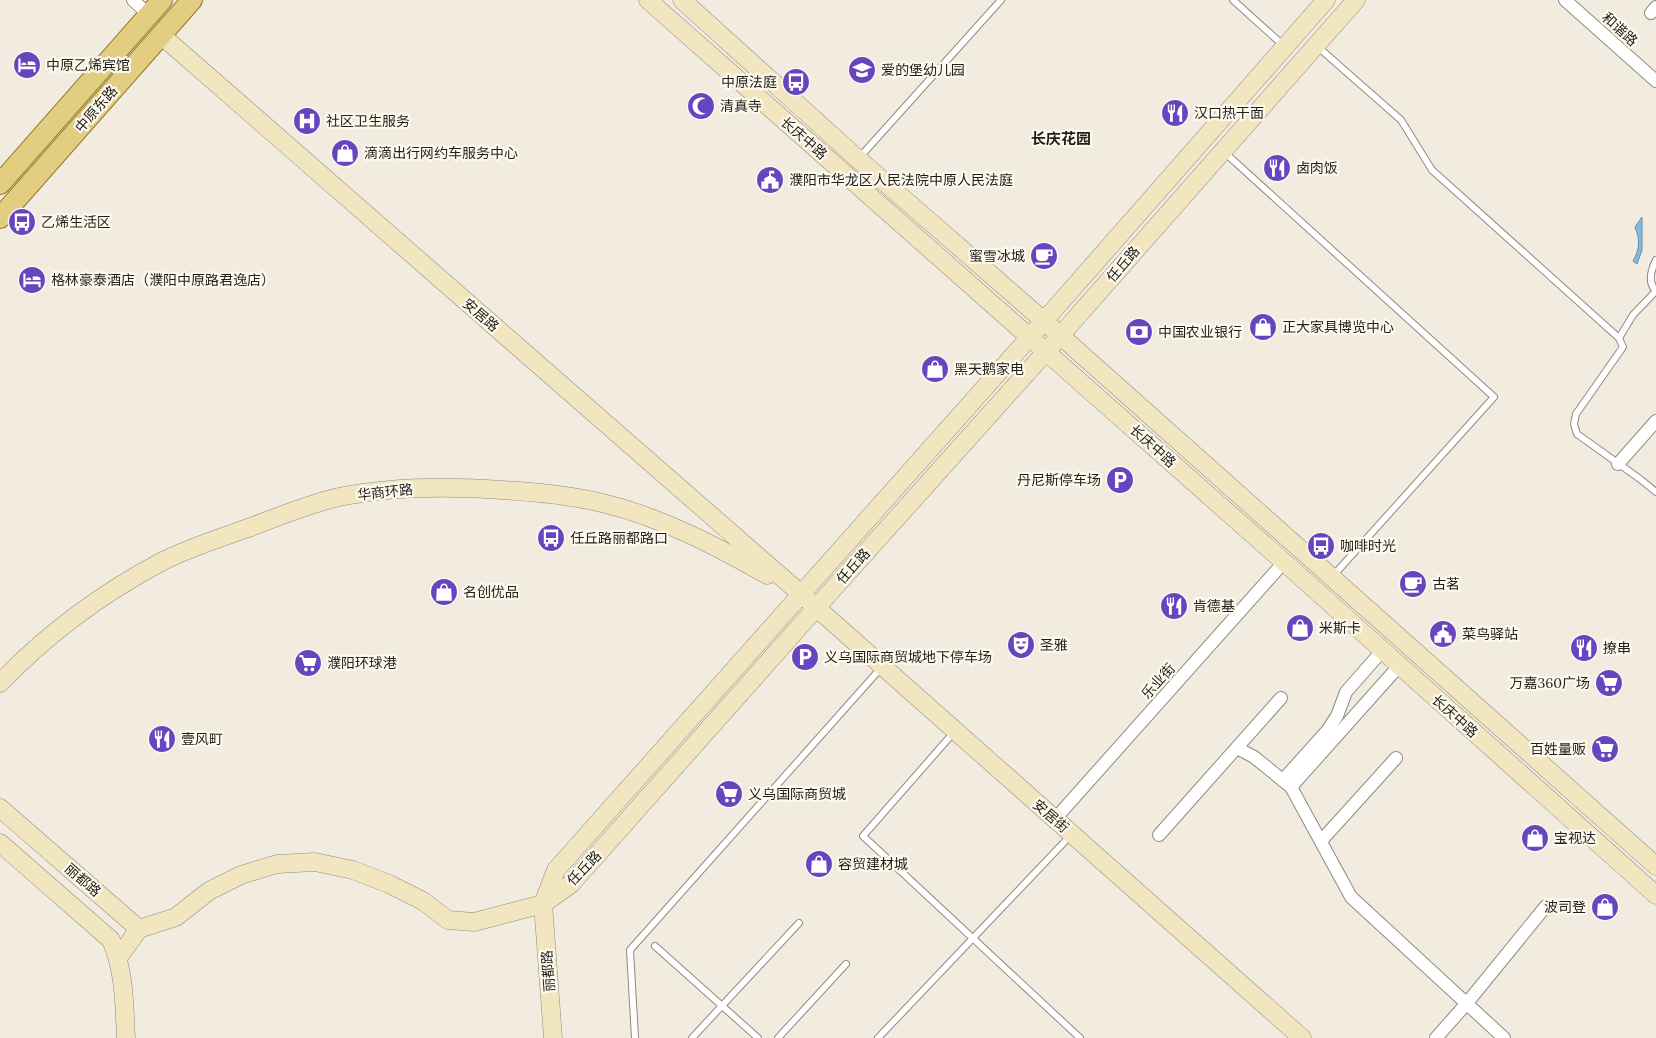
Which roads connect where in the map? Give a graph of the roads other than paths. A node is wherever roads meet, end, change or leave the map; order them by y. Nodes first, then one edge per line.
1 (132, 0) edge
2 (192, 0) edge
3 (648, 0) edge
4 (682, 0) edge
5 (1001, 0) edge
6 (1233, 0) edge
7 (1326, 0) edge
8 (1356, 0) edge
9 (1565, 0) edge
10 (156, 7) edge
11 (161, 35) junction
12 (1285, 46) junction
13 (1317, 46) junction
14 (1656, 81) edge
15 (1222, 150) junction
16 (858, 159) junction
17 (0, 184) edge
18 (0, 218) edge
19 (1656, 260) edge
20 (1656, 291) edge
21 (1044, 321) junction
22 (1060, 336) junction
23 (1030, 338) junction
24 (1619, 338) junction
25 (1046, 352) junction
26 (1656, 421) edge
27 (1618, 464) junction
28 (1656, 492) edge
29 (1284, 562) junction
30 (1332, 577) junction
31 (801, 594) junction
32 (816, 608) junction
33 (1382, 651) junction
34 (882, 666) junction
35 (1399, 666) junction
36 (0, 683) edge
37 (1281, 698) dead end
38 (955, 731) junction
39 (1237, 748) junction
40 (1396, 758) dead end
41 (1287, 784) junction
42 (0, 808) edge
43 (1055, 820) junction
44 (1072, 834) junction
45 (1159, 835) dead end
46 (1321, 841) junction
47 (0, 843) edge
48 (1656, 866) edge
49 (1656, 895) edge
50 (543, 904) junction
51 (1546, 906) dead end
52 (799, 923) dead end
53 (139, 929) junction
54 (973, 938) junction
55 (655, 946) dead end
56 (118, 958) junction
57 (846, 964) dead end
58 (1467, 1002) junction
59 (722, 1006) junction
60 (126, 1038) edge
61 (553, 1038) edge
62 (635, 1038) edge
63 (692, 1038) edge
64 (758, 1038) edge
65 (778, 1038) edge
66 (878, 1038) edge
67 (1080, 1038) edge
68 (1302, 1038) edge
69 (1436, 1038) edge
70 (1504, 1038) edge

1 - 10 street
2 - 11 main road, 中原东路
3 - 23 street, 长庆中路
4 - 16 street, 长庆中路
5 - 16 lane
6 - 12 lane
7 - 12 street, 任丘路
8 - 13 street, 任丘路
9 - 14 street, 和谐路
10 - 17 main road, 中原东路
11 - 18 main road, 中原东路
11 - 31 street, 安居路
12 - 21 street, 任丘路
13 - 15 street, 任丘路
13 - 24 lane
15 - 22 street, 任丘路
15 - 30 lane
16 - 21 street, 长庆中路
19 - 20 lane
20 - 24 lane
21 - 22 street, 长庆中路
21 - 23 street, 任丘路
22 - 25 street, 任丘路
22 - 30 street, 长庆中路
23 - 25 street, 长庆中路
23 - 31 street, 任丘路
24 - 27 lane
25 - 29 street, 长庆中路
25 - 32 street, 任丘路
26 - 27 street
27 - 28 lane
29 - 33 street, 长庆中路
29 - 43 street, 乐业街
30 - 48 street, 长庆中路
31 - 32 street, 安居街
31 - 36 street, 华商环路
31 - 50 street, 任丘路
32 - 34 street, 安居街
32 - 50 street, 任丘路
33 - 35 street, 长庆中路
33 - 41 street
34 - 38 street, 安居街
34 - 62 lane
35 - 41 street
35 - 49 street, 长庆中路
37 - 39 street
38 - 43 street, 安居街
38 - 54 lane
39 - 41 street
39 - 45 street
40 - 46 street
41 - 46 street
42 - 53 street, 丽都路
43 - 44 street, 安居街
44 - 54 lane
44 - 68 street, 安居街
46 - 58 street
47 - 56 street, 丽都路
50 - 53 street
50 - 61 street, 丽都路
51 - 58 street
52 - 59 lane
53 - 56 street
54 - 66 lane
54 - 67 lane
55 - 59 lane
56 - 60 street, 丽都路
57 - 65 lane
58 - 69 street
58 - 70 street
59 - 63 lane
59 - 64 lane

